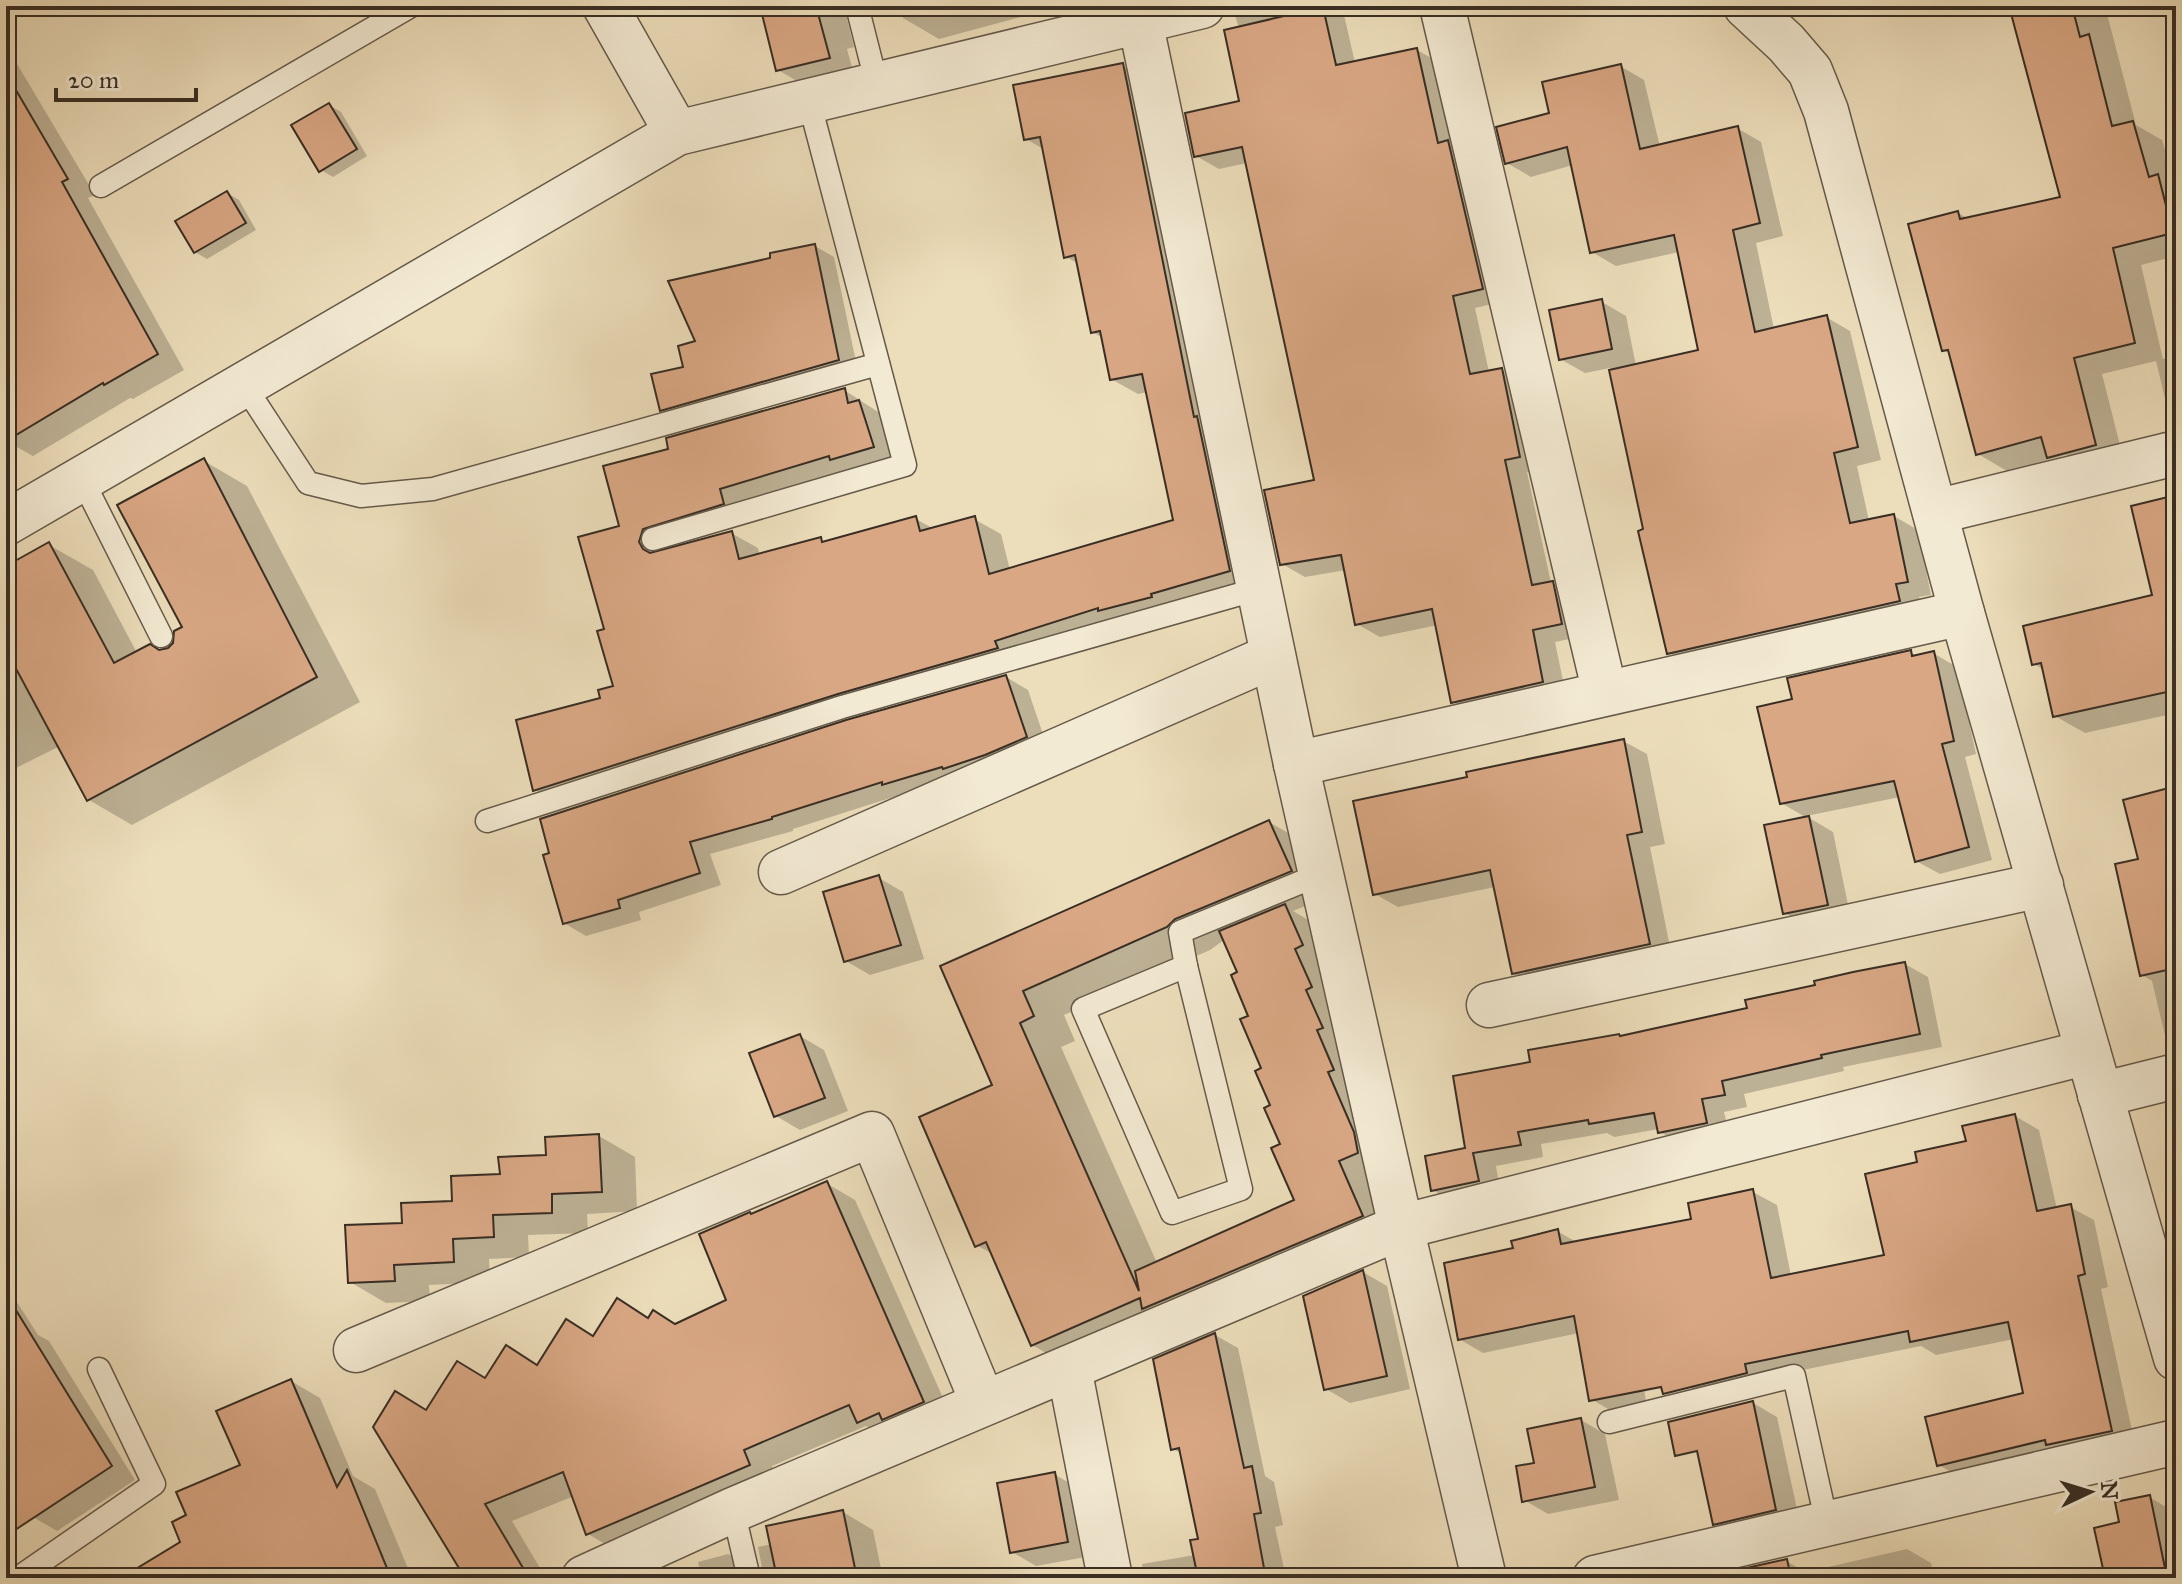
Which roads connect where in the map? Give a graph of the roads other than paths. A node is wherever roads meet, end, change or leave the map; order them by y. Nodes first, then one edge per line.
1 (411, 6) edge
2 (605, 6) edge
3 (857, 6) edge
4 (1202, 6) edge
5 (1442, 6) edge
6 (1746, 6) edge
7 (1140, 21) junction
8 (877, 85) junction
9 (809, 101) junction
10 (677, 133) junction
11 (101, 186) dead end
12 (878, 364) junction
13 (244, 385) junction
14 (2176, 453) edge
15 (82, 479) junction
16 (1935, 512) junction
17 (6, 523) edge
18 (653, 539) dead end
19 (1258, 589) junction
20 (1962, 613) junction
21 (161, 636) dead end
22 (1273, 656) junction
23 (1605, 693) junction
24 (1296, 764) junction
25 (487, 821) dead end
26 (781, 872) dead end
27 (1321, 874) junction
28 (2041, 885) junction
29 (1186, 966) junction
30 (1489, 1005) dead end
31 (2088, 1052) junction
32 (2176, 1076) edge
33 (2100, 1095) junction
34 (1401, 1227) junction
35 (356, 1350) dead end
36 (2176, 1358) edge
37 (1069, 1368) junction
38 (99, 1369) dead end
39 (983, 1403) junction
40 (1609, 1422) dead end
41 (2176, 1442) edge
42 (733, 1510) junction
43 (1827, 1524) junction
44 (18, 1578) edge
45 (584, 1578) edge
46 (749, 1578) edge
47 (1110, 1578) edge
48 (1484, 1578) edge
49 (1595, 1578) edge

1 - 11 lane
2 - 10 street
3 - 8 lane
4 - 7 street
5 - 23 street
6 - 16 street
7 - 8 street
7 - 19 street
8 - 9 street
9 - 10 street
9 - 12 lane
10 - 13 street
12 - 13 lane
12 - 18 lane
13 - 15 street
14 - 16 street
15 - 17 street
15 - 21 lane
16 - 20 street
19 - 22 street
19 - 25 lane
20 - 23 street
20 - 28 street
22 - 24 street
22 - 26 street
23 - 24 street
24 - 27 street
27 - 29 lane
27 - 34 street
28 - 30 street
28 - 31 street
29 - 29 lane
31 - 33 street
31 - 34 street
32 - 33 street
33 - 36 street
34 - 37 street
34 - 48 street
35 - 39 street
37 - 39 street
37 - 47 street
38 - 44 lane
39 - 42 street
40 - 43 lane
41 - 43 street
42 - 45 street
42 - 46 lane
43 - 49 street

